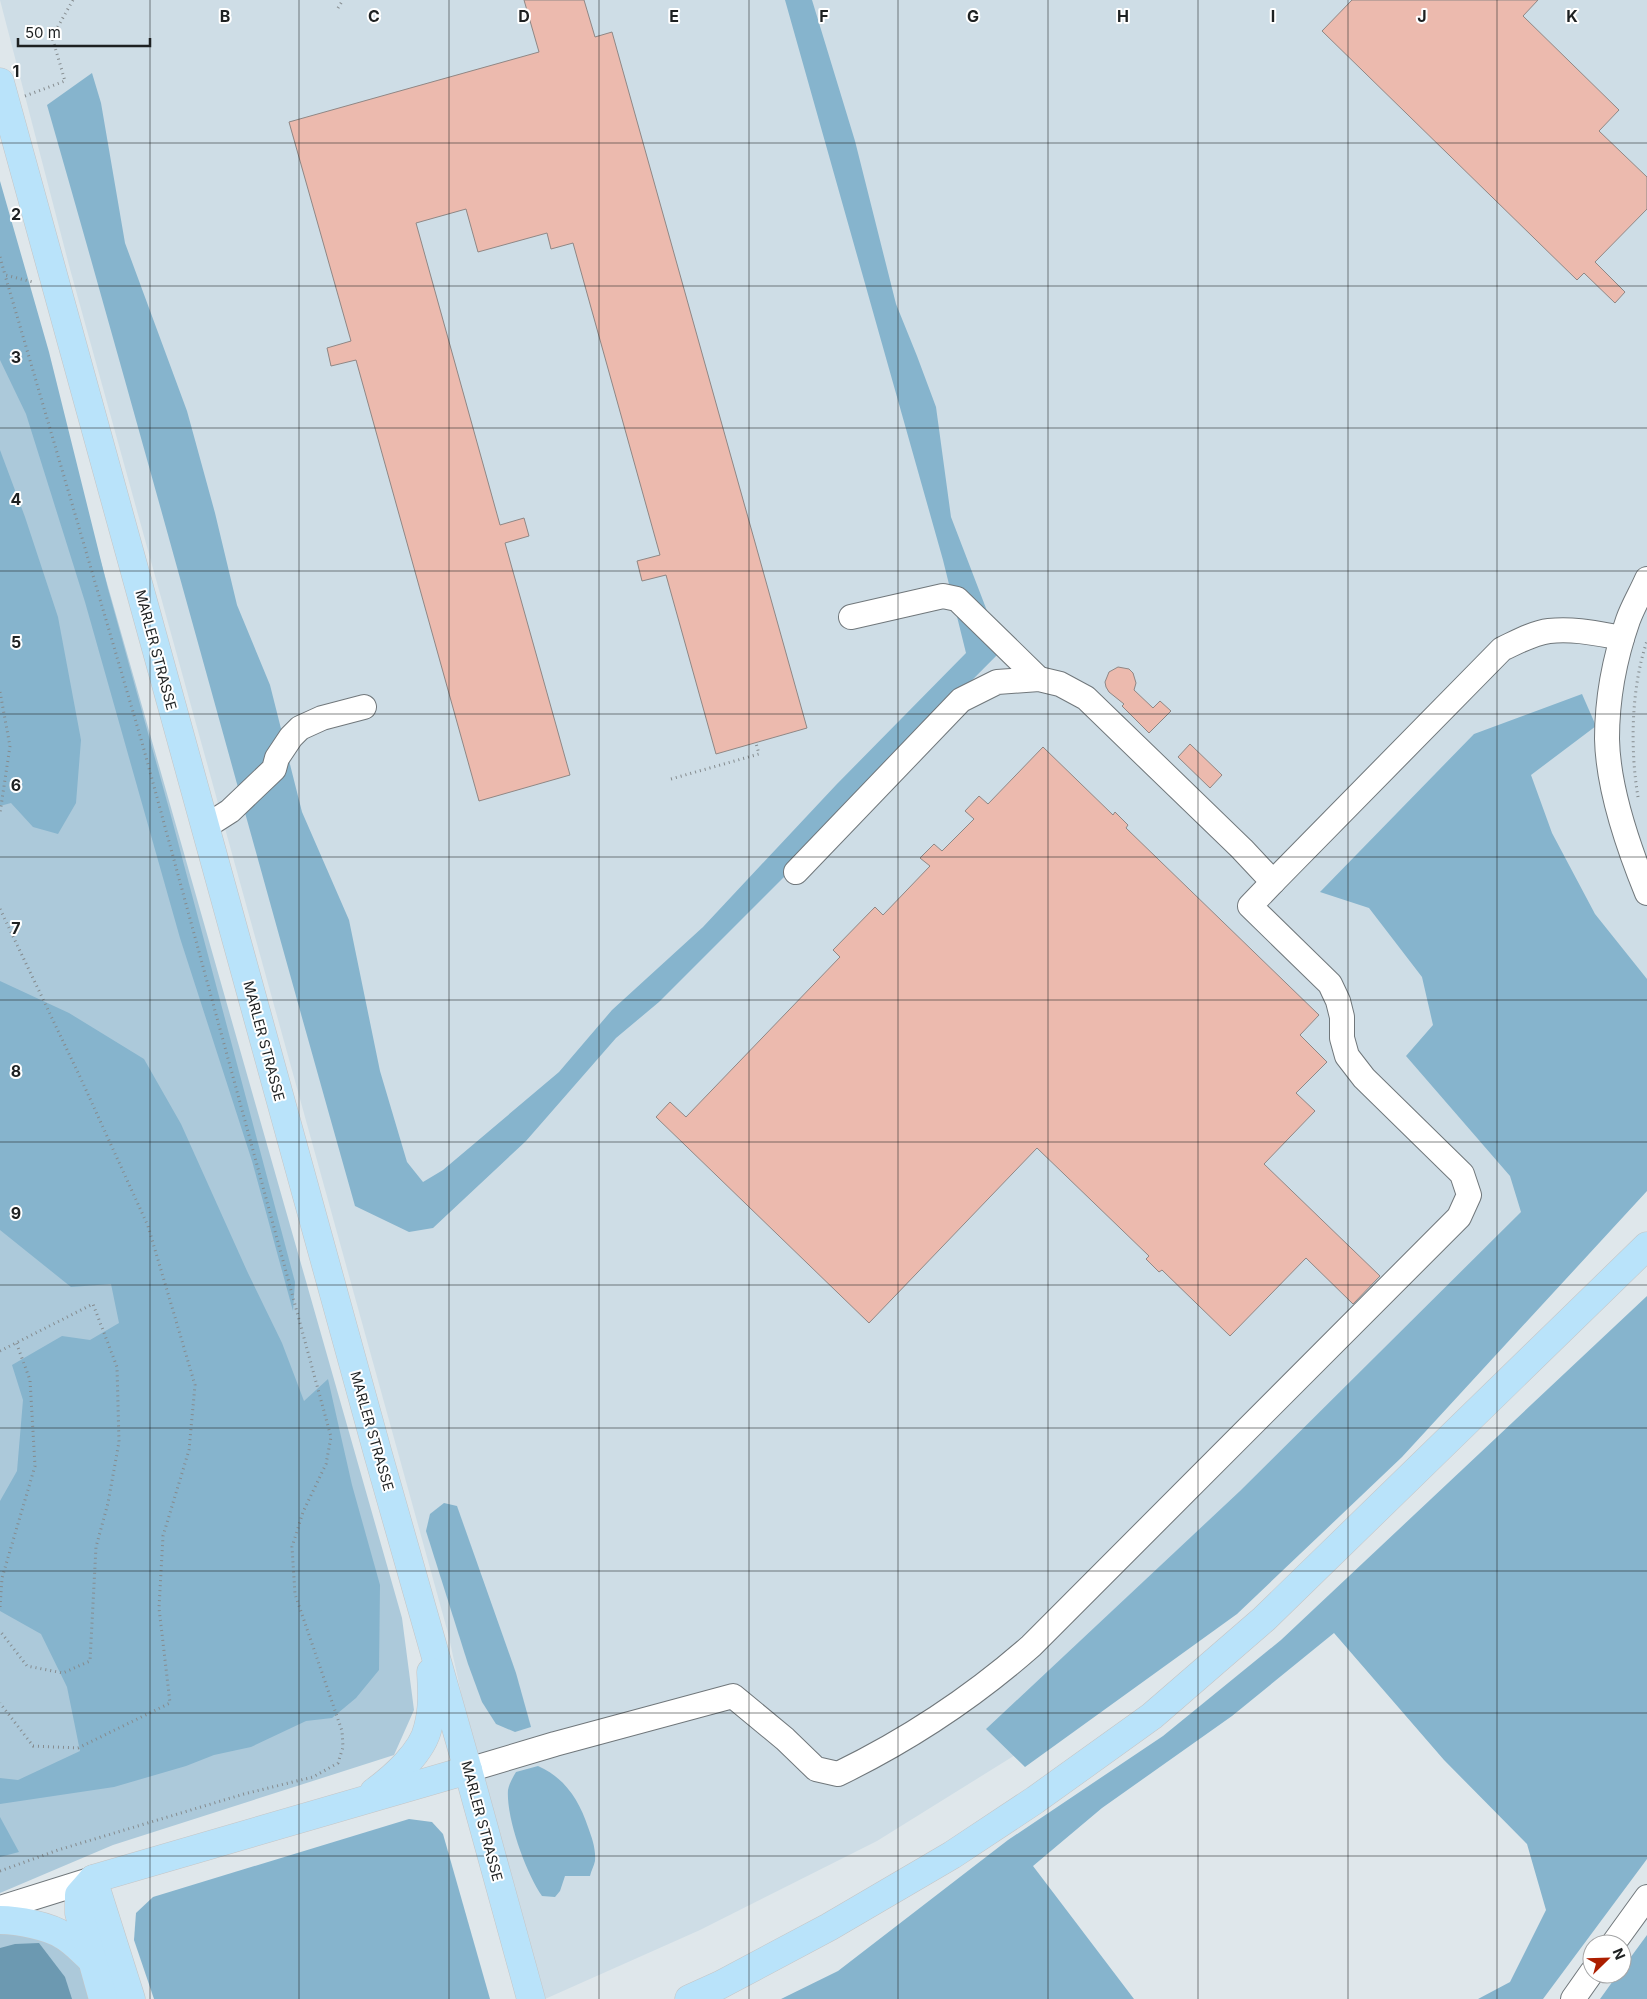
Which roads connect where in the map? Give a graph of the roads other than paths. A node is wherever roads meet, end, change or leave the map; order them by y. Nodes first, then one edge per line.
1 (3, 92) edge
2 (1647, 579) edge
3 (851, 617) dead end
4 (1622, 638) junction
5 (1039, 679) junction
6 (364, 708) dead end
7 (205, 827) junction
8 (796, 872) dead end
9 (1273, 882) junction
10 (1647, 893) edge
11 (1647, 1246) edge
12 (430, 1641) junction
13 (468, 1770) junction
14 (364, 1799) junction
15 (93, 1879) junction
16 (1647, 1897) edge
17 (0, 1908) edge
18 (0, 1920) edge
19 (1620, 1934) edge
20 (91, 1959) junction
21 (1584, 1984) edge
22 (103, 1999) edge
23 (131, 1999) edge
24 (531, 1999) edge
25 (689, 1999) edge
26 (1573, 1999) edge

1 - 7 main road, MARLER STRASSE
2 - 4 street
3 - 5 street
4 - 9 street
4 - 10 street
5 - 8 street
5 - 9 street
6 - 7 street
7 - 12 main road, MARLER STRASSE
9 - 13 street
11 - 25 main road
12 - 13 main road, MARLER STRASSE
12 - 14 main road
13 - 14 main road
13 - 24 main road, MARLER STRASSE
14 - 15 main road
15 - 17 street
15 - 20 main road
15 - 23 main road
16 - 19 street
18 - 20 main road
20 - 22 main road
21 - 26 street

